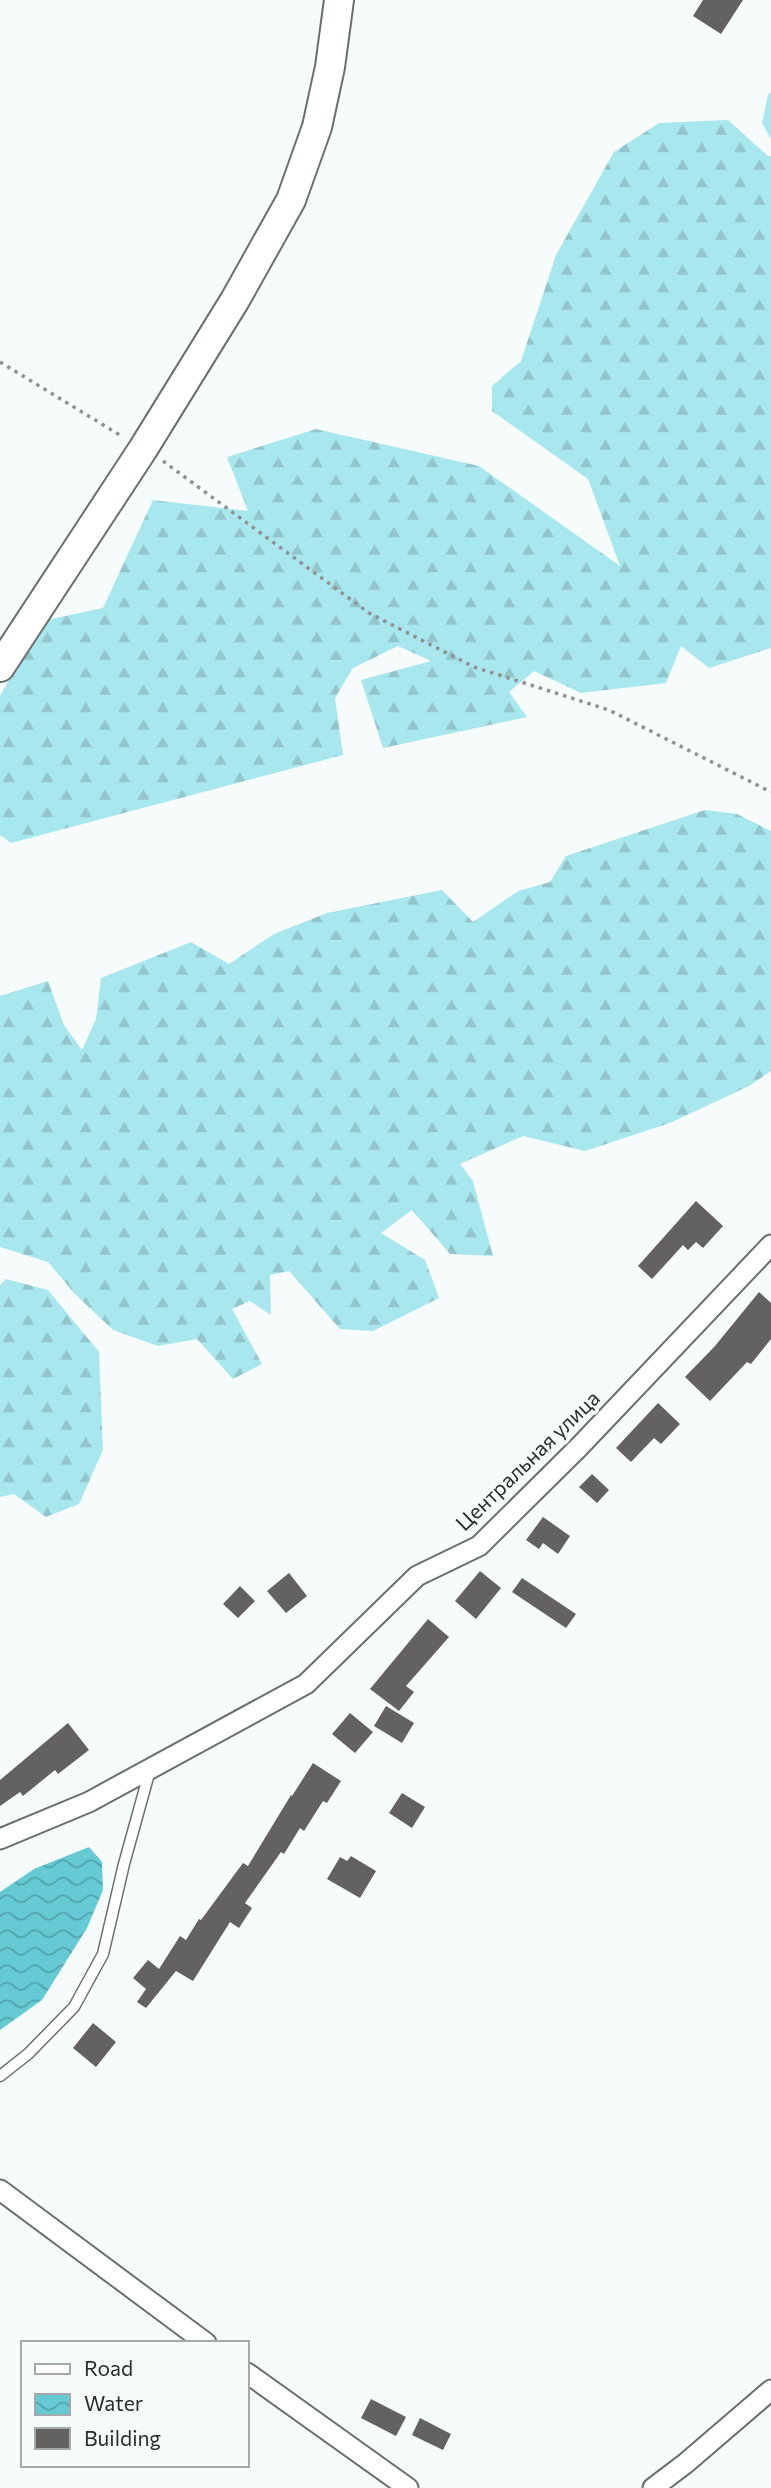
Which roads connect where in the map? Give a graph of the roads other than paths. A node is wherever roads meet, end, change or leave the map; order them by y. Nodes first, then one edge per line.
1 (339, 0) edge
2 (0, 667) edge
3 (771, 1245) edge
4 (150, 1770) junction
5 (0, 1839) edge
6 (0, 2076) edge
7 (0, 2190) edge
8 (203, 2341) edge
9 (248, 2374) edge
10 (771, 2390) edge
11 (408, 2488) edge
12 (653, 2488) edge

1 - 2 main road
3 - 4 street, Центральная улица
4 - 5 street, Центральная улица
4 - 6 lane
7 - 8 street
9 - 11 street
10 - 12 street

